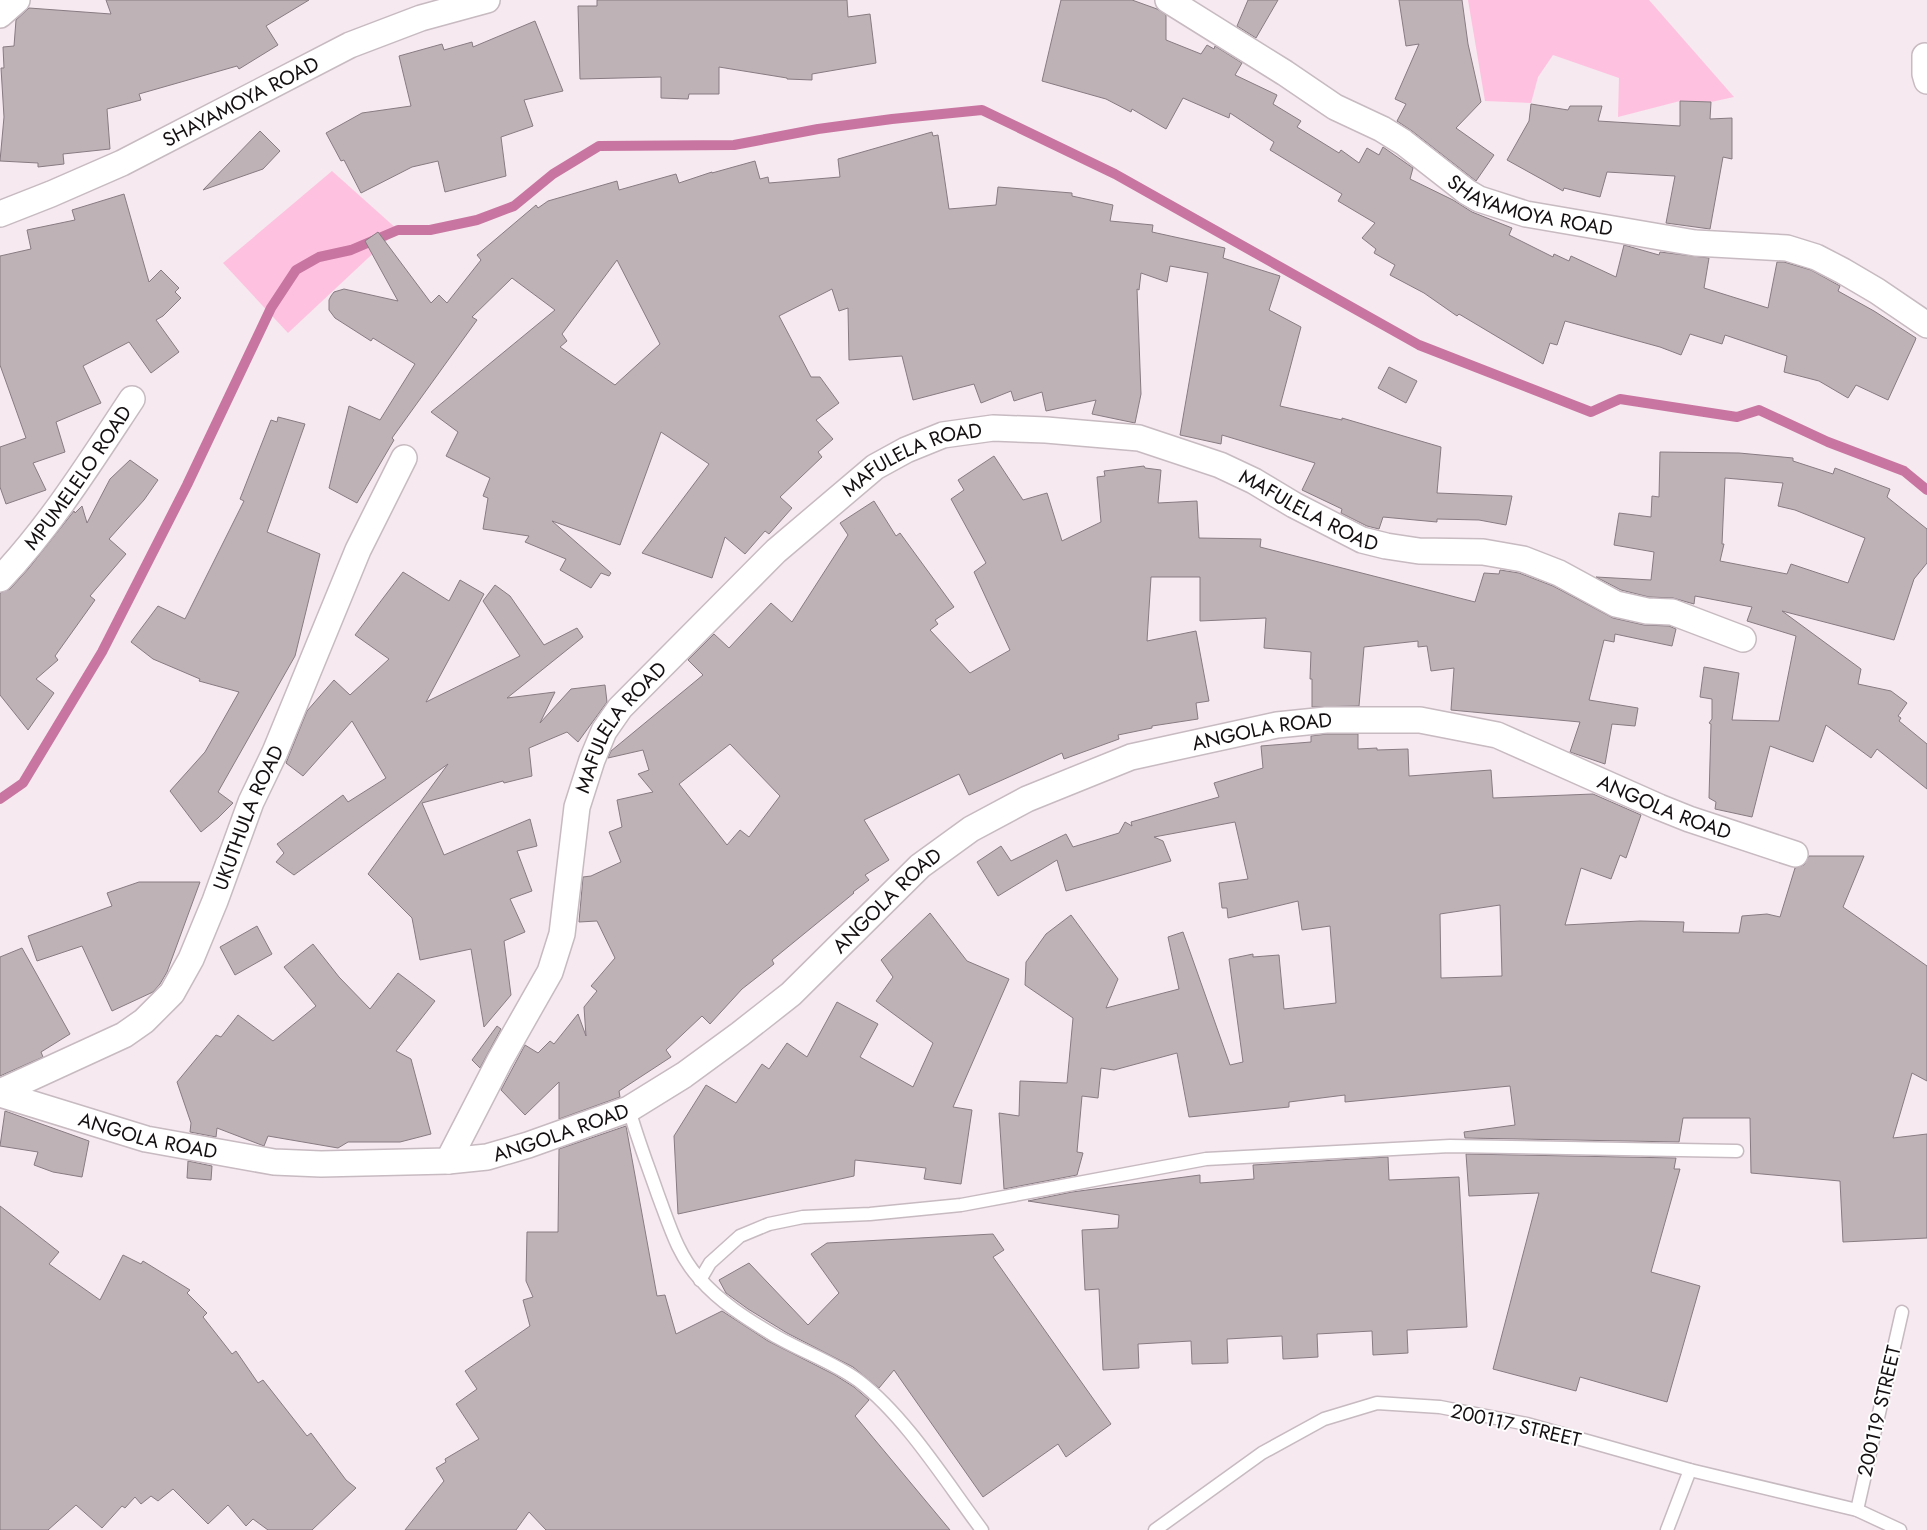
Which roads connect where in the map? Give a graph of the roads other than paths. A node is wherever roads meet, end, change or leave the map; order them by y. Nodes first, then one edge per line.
1 (16, 0) edge
2 (486, 0) edge
3 (1168, 0) edge
4 (0, 15) edge
5 (1925, 56) dead end
6 (1927, 80) edge
7 (0, 214) edge
8 (1927, 325) edge
9 (132, 399) dead end
10 (404, 458) dead end
11 (0, 579) edge
12 (1743, 639) dead end
13 (1795, 854) dead end
14 (0, 1093) edge
15 (629, 1109) junction
16 (1737, 1152) dead end
17 (448, 1161) junction
18 (700, 1280) junction
19 (1902, 1312) dead end
20 (1690, 1470) junction
21 (1857, 1510) junction
22 (982, 1530) edge
23 (1155, 1530) edge
24 (1667, 1530) edge
25 (1900, 1530) edge

1 - 4 street
2 - 7 street, SHAYAMOYA ROAD
3 - 8 street, SHAYAMOYA ROAD
5 - 6 street
9 - 11 street, MPUMELELO ROAD
10 - 14 street, UKUTHULA ROAD
12 - 17 street, MAFULELA ROAD
13 - 15 street, ANGOLA ROAD
14 - 17 street, ANGOLA ROAD
15 - 17 street, ANGOLA ROAD
15 - 18 lane
16 - 18 lane
18 - 22 lane
19 - 21 lane, 200119 STREET
20 - 21 lane, 200117 STREET
20 - 23 lane, 200117 STREET
20 - 24 lane
21 - 25 lane, 200117 STREET

